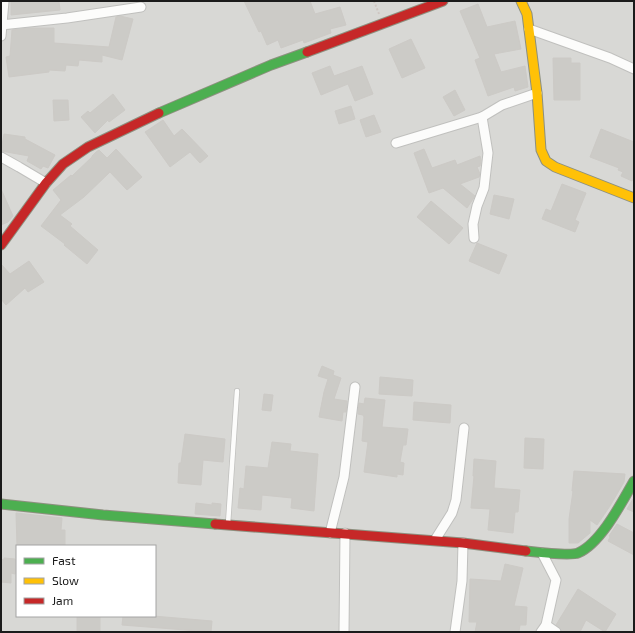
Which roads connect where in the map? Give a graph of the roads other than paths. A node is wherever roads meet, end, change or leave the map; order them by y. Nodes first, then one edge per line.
1 (4, 1) edge
2 (442, 1) edge
3 (521, 1) edge
4 (141, 7) dead end
5 (2, 25) edge
6 (529, 29) junction
7 (1, 36) edge
8 (634, 69) edge
9 (537, 93) junction
10 (482, 117) junction
11 (396, 143) dead end
12 (1, 157) edge
13 (46, 183) junction
14 (634, 198) edge
15 (474, 238) dead end
16 (1, 245) edge
17 (355, 387) dead end
18 (237, 391) dead end
19 (464, 428) dead end
20 (634, 482) edge
21 (1, 504) edge
22 (228, 524) junction
23 (330, 533) junction
24 (345, 533) junction
25 (435, 540) junction
26 (463, 543) junction
27 (542, 553) junction
28 (543, 628) edge
29 (344, 632) edge
30 (456, 632) edge
31 (556, 632) edge

1 - 5 street
2 - 13 street
3 - 6 street
4 - 5 street
5 - 7 street
6 - 8 street
6 - 9 street
9 - 10 street
9 - 14 street
10 - 11 street
10 - 15 street
12 - 13 street
13 - 16 street
17 - 23 street
18 - 22 lane
19 - 25 street
20 - 27 street
21 - 22 street
22 - 23 street
23 - 24 street
24 - 25 street
24 - 29 street
25 - 26 street
26 - 27 street
26 - 30 street
27 - 28 street
28 - 31 street

